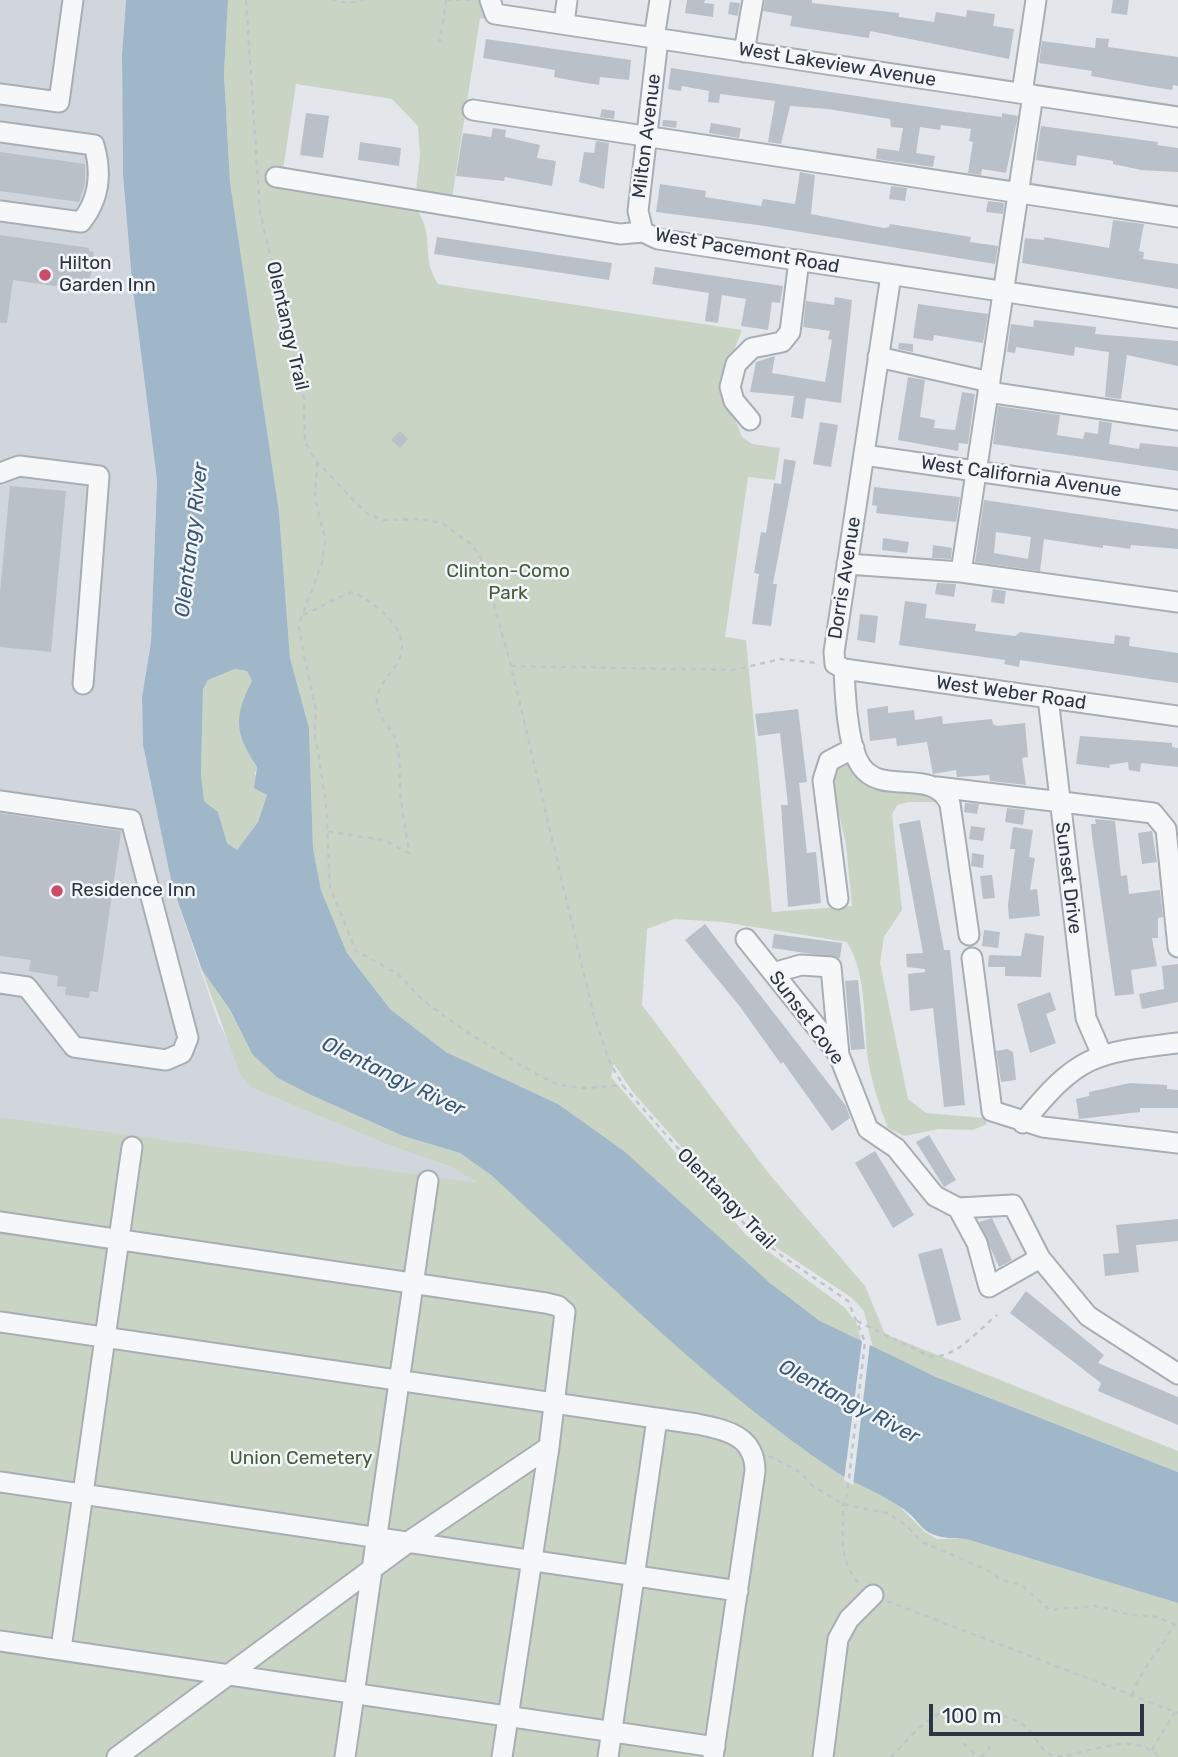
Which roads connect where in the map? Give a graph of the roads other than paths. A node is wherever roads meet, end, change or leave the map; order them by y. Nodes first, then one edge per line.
1 (73, 0) edge
2 (567, 0) edge
3 (660, 0) edge
4 (753, 0) edge
5 (1036, 0) edge
6 (493, 7) edge
7 (564, 24) junction
8 (656, 38) junction
9 (744, 52) junction
10 (0, 94) edge
11 (1028, 94) junction
12 (473, 110) dead end
13 (1178, 117) edge
14 (0, 132) edge
15 (647, 136) junction
16 (276, 177) dead end
17 (1018, 192) junction
18 (0, 211) edge
19 (1178, 217) edge
20 (643, 232) junction
21 (799, 260) junction
22 (891, 275) junction
23 (1003, 292) junction
24 (1178, 317) edge
25 (878, 357) junction
26 (989, 387) junction
27 (750, 420) dead end
28 (1178, 420) edge
29 (864, 455) junction
30 (976, 471) junction
31 (0, 473) edge
32 (1178, 500) edge
33 (848, 564) junction
34 (961, 572) junction
35 (1178, 602) edge
36 (839, 664) junction
37 (83, 684) dead end
38 (1048, 698) junction
39 (1178, 716) edge
40 (854, 748) junction
41 (937, 787) junction
42 (0, 800) edge
43 (1059, 800) junction
44 (838, 899) dead end
45 (969, 935) dead end
46 (746, 939) dead end
47 (1178, 947) edge
48 (972, 958) dead end
49 (773, 973) junction
50 (0, 982) edge
51 (1178, 1043) edge
52 (839, 1055) junction
53 (1102, 1055) junction
54 (1023, 1123) junction
55 (1178, 1143) edge
56 (132, 1147) dead end
57 (428, 1181) dead end
58 (958, 1208) junction
59 (0, 1222) edge
60 (121, 1240) junction
61 (1040, 1258) junction
62 (414, 1283) junction
63 (0, 1322) edge
64 (106, 1338) junction
65 (1178, 1374) edge
66 (399, 1382) junction
67 (555, 1405) junction
68 (657, 1419) junction
69 (549, 1447) junction
70 (0, 1482) edge
71 (83, 1494) junction
72 (377, 1538) junction
73 (409, 1541) junction
74 (531, 1561) junction
75 (373, 1570) junction
76 (634, 1575) junction
77 (738, 1591) junction
78 (873, 1595) road end
79 (0, 1641) edge
80 (61, 1649) junction
81 (229, 1675) junction
82 (354, 1694) junction
83 (508, 1716) junction
84 (612, 1732) junction
85 (714, 1752) edge
86 (117, 1757) edge
87 (345, 1757) edge
88 (502, 1757) edge
89 (608, 1757) edge
90 (823, 1757) edge

1 - 10 street
2 - 7 street
3 - 8 street, Milton Avenue
4 - 9 street
5 - 11 street
6 - 7 street, West Lakeview Avenue
7 - 8 street, West Lakeview Avenue
8 - 9 street, West Lakeview Avenue
8 - 15 street, Milton Avenue
9 - 11 street, West Lakeview Avenue
11 - 13 street, West Lakeview Avenue
11 - 17 street
12 - 15 street
14 - 18 street
15 - 17 street
15 - 20 street, Milton Avenue
16 - 20 street, West Pacemont Road
17 - 19 street
17 - 23 street
20 - 21 street, West Pacemont Road
21 - 22 street, West Pacemont Road
21 - 27 street
22 - 23 street, West Pacemont Road
22 - 25 street, Dorris Avenue
23 - 24 street, West Pacemont Road
23 - 26 street
25 - 26 street
25 - 29 street, Dorris Avenue
26 - 28 street
26 - 30 street
29 - 30 street, West California Avenue
29 - 33 street, Dorris Avenue
30 - 32 street, West California Avenue
30 - 34 street
31 - 37 street
33 - 34 street
33 - 36 street, Dorris Avenue
34 - 35 street
36 - 38 street, West Weber Road
36 - 40 street, Dorris Avenue
38 - 39 street, West Weber Road
38 - 43 street, Sunset Drive
40 - 41 street, Dorris Avenue
40 - 44 street
41 - 43 street
41 - 45 street
42 - 50 street
43 - 47 street
43 - 53 street, Sunset Drive
46 - 49 street, Sunset Cove
48 - 54 street
49 - 52 street, Sunset Cove
49 - 52 street
51 - 53 street
52 - 58 street, Sunset Cove
53 - 54 street
54 - 55 street
56 - 60 street
57 - 62 street
58 - 61 street
58 - 61 street, Sunset Cove
59 - 60 street
60 - 62 street
60 - 64 street
61 - 65 street
62 - 66 street
62 - 67 street
63 - 64 street
64 - 66 street
64 - 71 street
66 - 67 street
66 - 72 street
67 - 68 street
67 - 69 street
68 - 76 street
68 - 77 street
69 - 73 street
69 - 74 street
70 - 71 street
71 - 72 street
71 - 80 street
72 - 73 street
72 - 75 street
73 - 74 street
73 - 75 street
74 - 76 street
74 - 83 street
75 - 81 street
75 - 82 street
76 - 77 street
76 - 84 street
77 - 85 street
78 - 90 street
79 - 80 street
80 - 81 street
81 - 82 street
81 - 86 street
82 - 83 street
82 - 87 street
83 - 84 street
83 - 88 street
84 - 85 street
84 - 89 street

